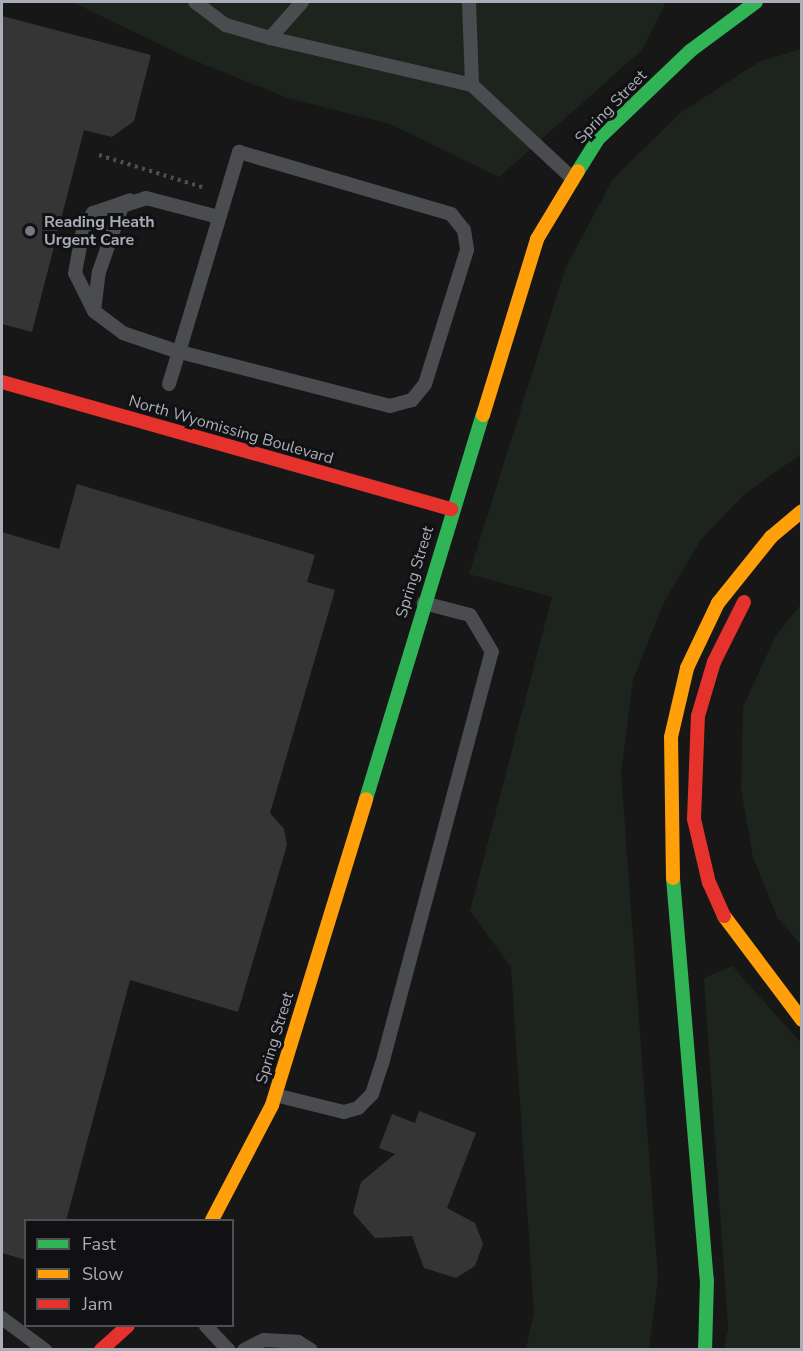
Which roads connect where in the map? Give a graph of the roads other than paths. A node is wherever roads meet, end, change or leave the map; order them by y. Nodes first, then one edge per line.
1 (195, 2) edge
2 (302, 2) edge
3 (470, 2) edge
4 (721, 2) edge
5 (756, 2) edge
6 (730, 20) junction
7 (270, 38) junction
8 (472, 85) junction
9 (572, 178) junction
10 (132, 200) junction
11 (219, 217) junction
12 (94, 311) junction
13 (179, 352) junction
14 (2, 382) edge
15 (169, 384) dead end
16 (452, 509) junction
17 (801, 510) edge
18 (755, 587) dead end
19 (423, 603) junction
20 (801, 1020) edge
21 (276, 1095) junction
22 (213, 1219) edge
23 (2, 1318) edge
24 (127, 1327) edge
25 (207, 1327) edge
26 (45, 1350) edge
27 (101, 1350) edge
28 (228, 1350) edge
29 (244, 1350) edge
30 (311, 1350) edge
31 (705, 1350) edge

1 - 7 lane
2 - 7 lane
3 - 8 lane
4 - 6 lane
5 - 6 main road, Spring Street
6 - 9 main road, Spring Street
7 - 8 lane
8 - 9 lane
9 - 16 main road, Spring Street
10 - 11 lane
10 - 12 lane
10 - 12 lane
11 - 13 lane
11 - 13 lane
12 - 13 lane
13 - 15 lane
14 - 16 main road, North Wyomissing Boulevard
16 - 19 main road, Spring Street
17 - 31 main road
18 - 20 main road
19 - 21 main road, Spring Street
19 - 21 lane
21 - 22 main road, Spring Street
23 - 26 lane
24 - 27 main road
25 - 28 lane
29 - 30 lane

